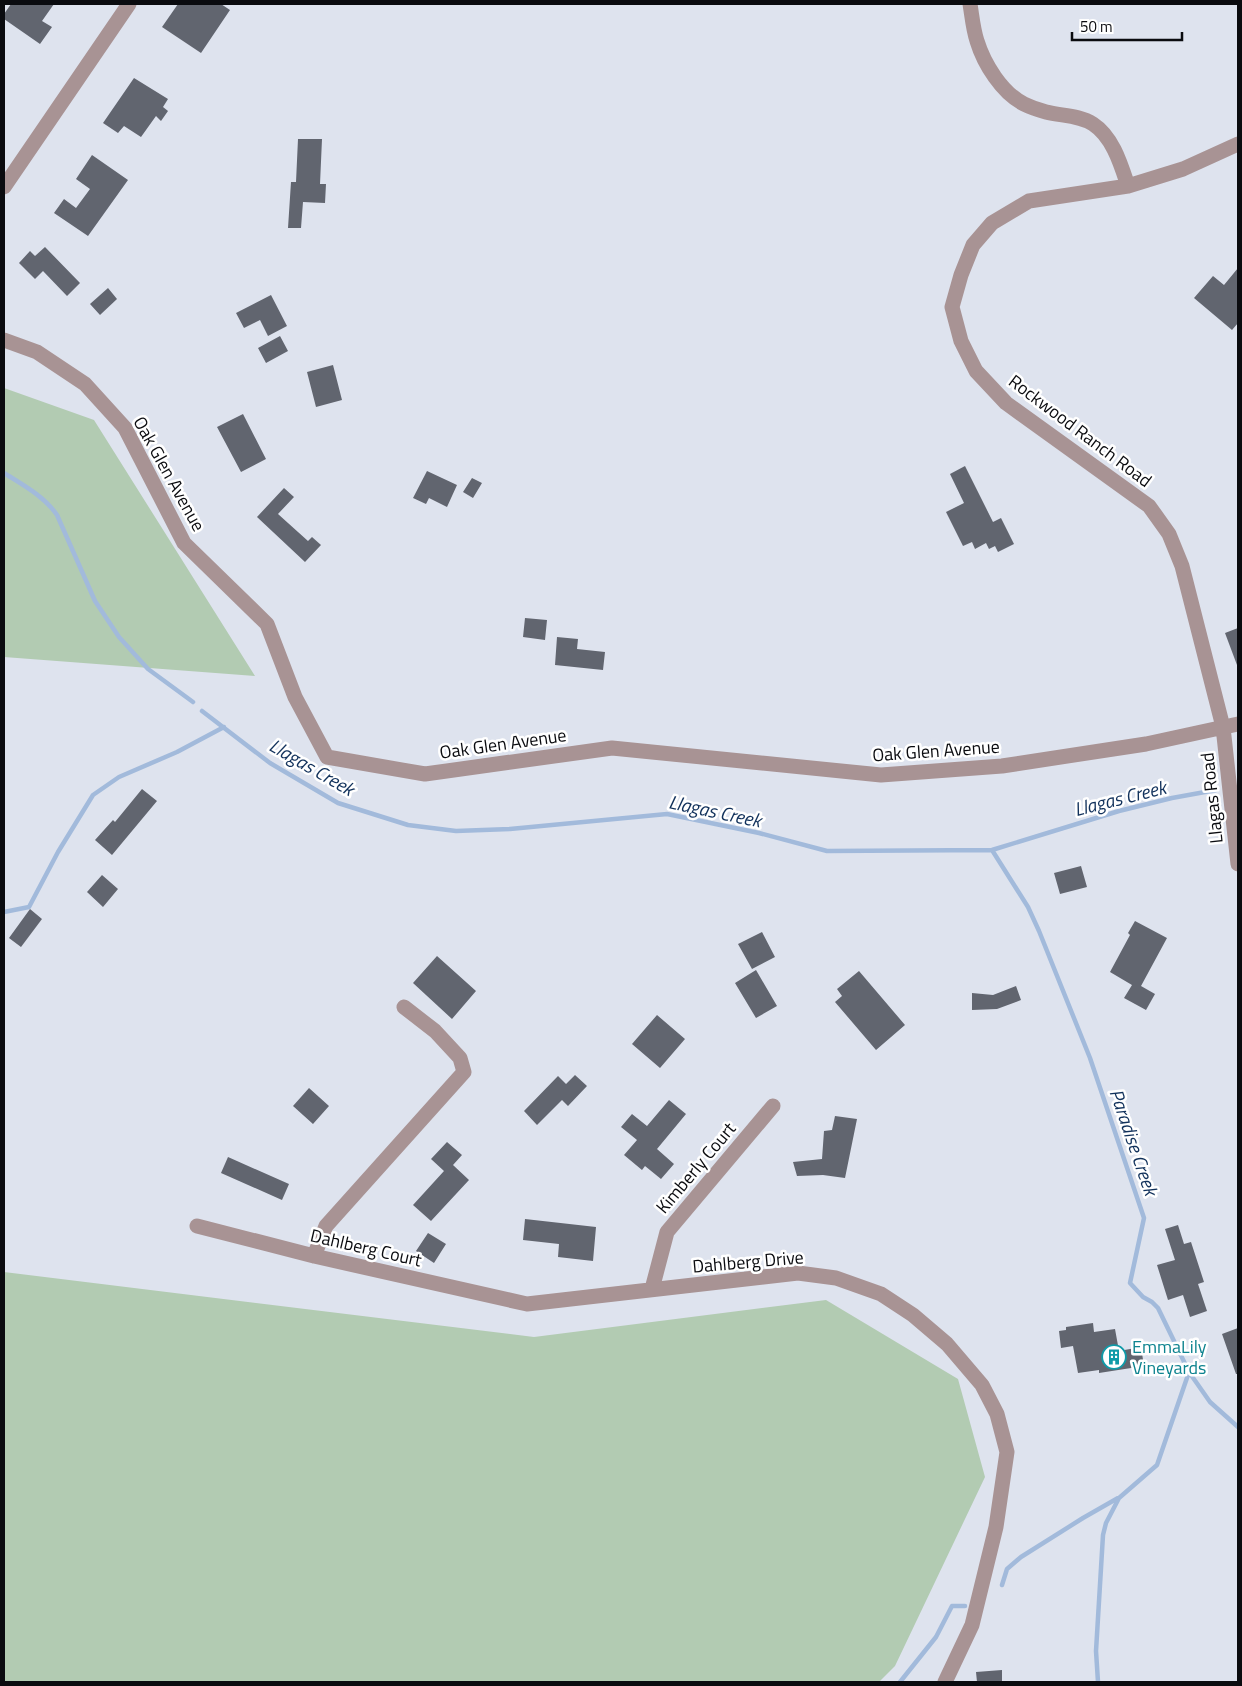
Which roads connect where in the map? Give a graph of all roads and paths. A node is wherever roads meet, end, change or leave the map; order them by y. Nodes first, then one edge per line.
1 (129, 4) edge
2 (970, 4) edge
3 (1238, 144) edge
4 (1128, 186) junction
5 (4, 187) edge
6 (4, 340) edge
7 (1238, 724) edge
8 (1223, 727) junction
9 (1238, 864) edge
10 (404, 1007) dead end
11 (773, 1106) dead end
12 (197, 1226) dead end
13 (314, 1256) junction
14 (652, 1289) junction
15 (527, 1304) joint
16 (945, 1682) edge

1 - 5 street
2 - 4 street
3 - 4 street, Rockwood Ranch Road
4 - 8 street, Rockwood Ranch Road
6 - 8 street, Oak Glen Avenue
7 - 8 street
8 - 9 street, Llagas Road
10 - 13 street
11 - 14 street, Kimberly Court
12 - 13 street, Dahlberg Court
13 - 15 street, Dahlberg Court
14 - 15 street, Dahlberg Drive
14 - 16 street, Dahlberg Drive

